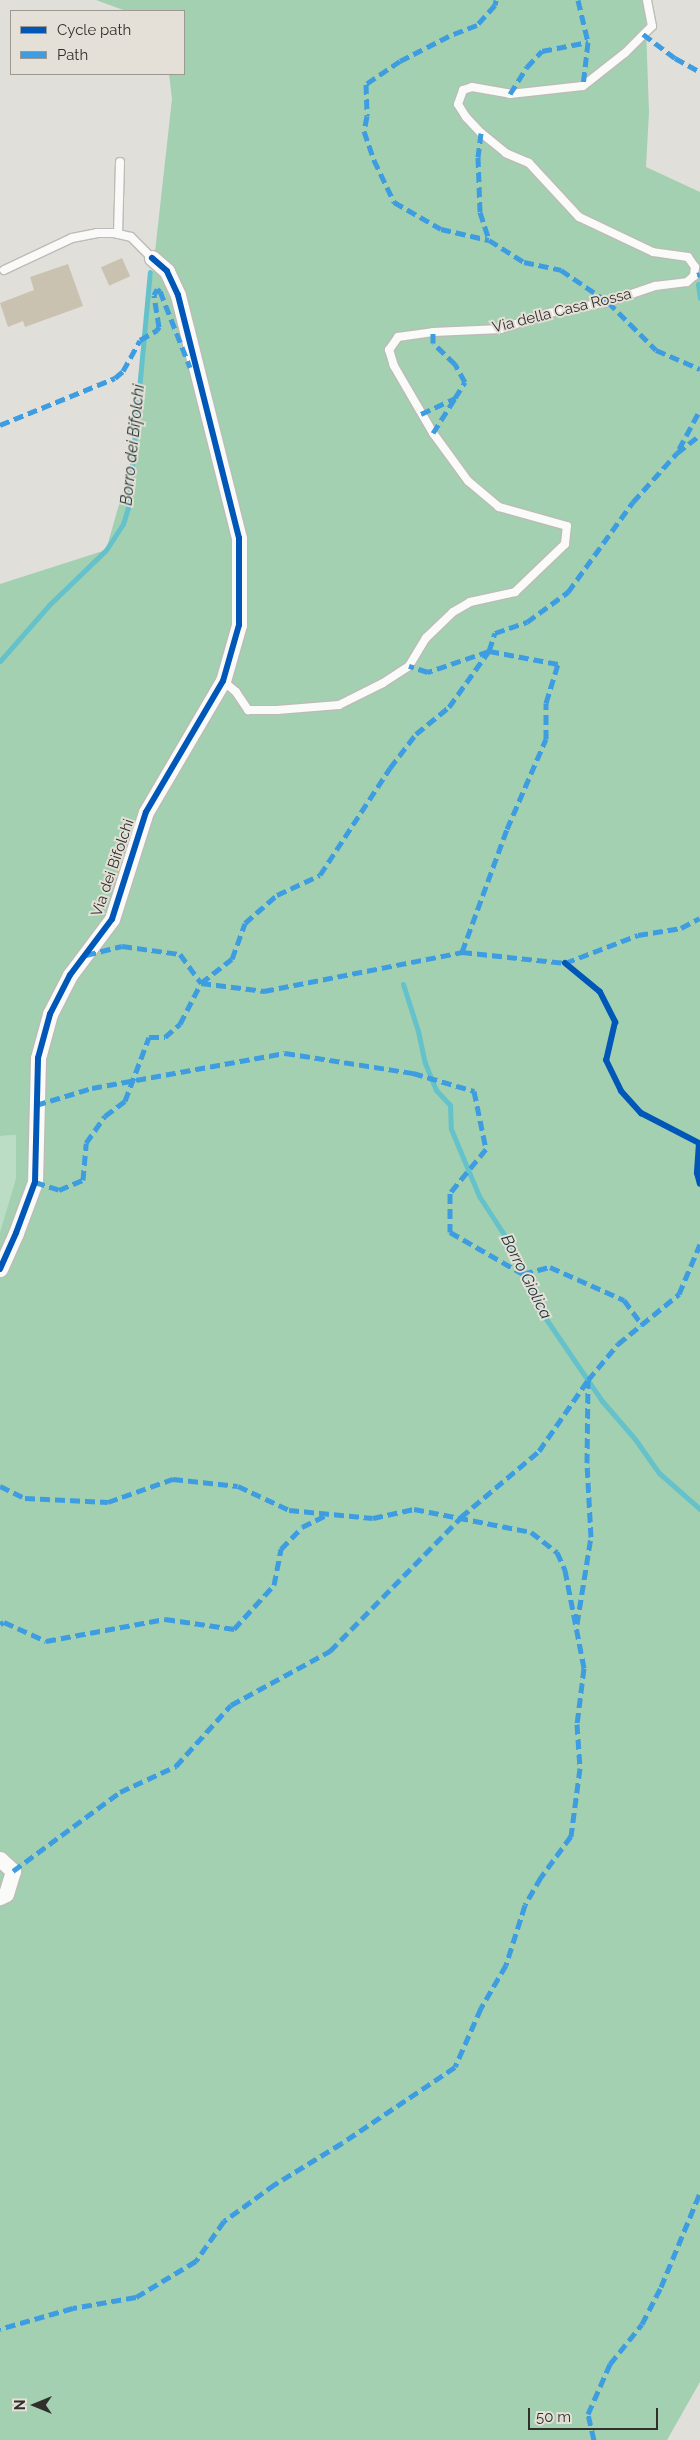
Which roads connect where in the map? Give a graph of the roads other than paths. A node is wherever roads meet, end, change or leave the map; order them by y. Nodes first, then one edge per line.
1 (646, 0) edge
2 (120, 162) dead end
3 (118, 234) junction
4 (152, 258) joint
5 (4, 270) dead end
6 (223, 681) junction
7 (0, 1269) edge
8 (0, 1859) edge
9 (0, 1897) edge

1 - 6 lane, Via della Casa Rossa
2 - 3 lane
3 - 4 lane
3 - 5 lane
4 - 6 street, Via dei Bifolchi
6 - 7 street, Via dei Bifolchi
8 - 9 street

